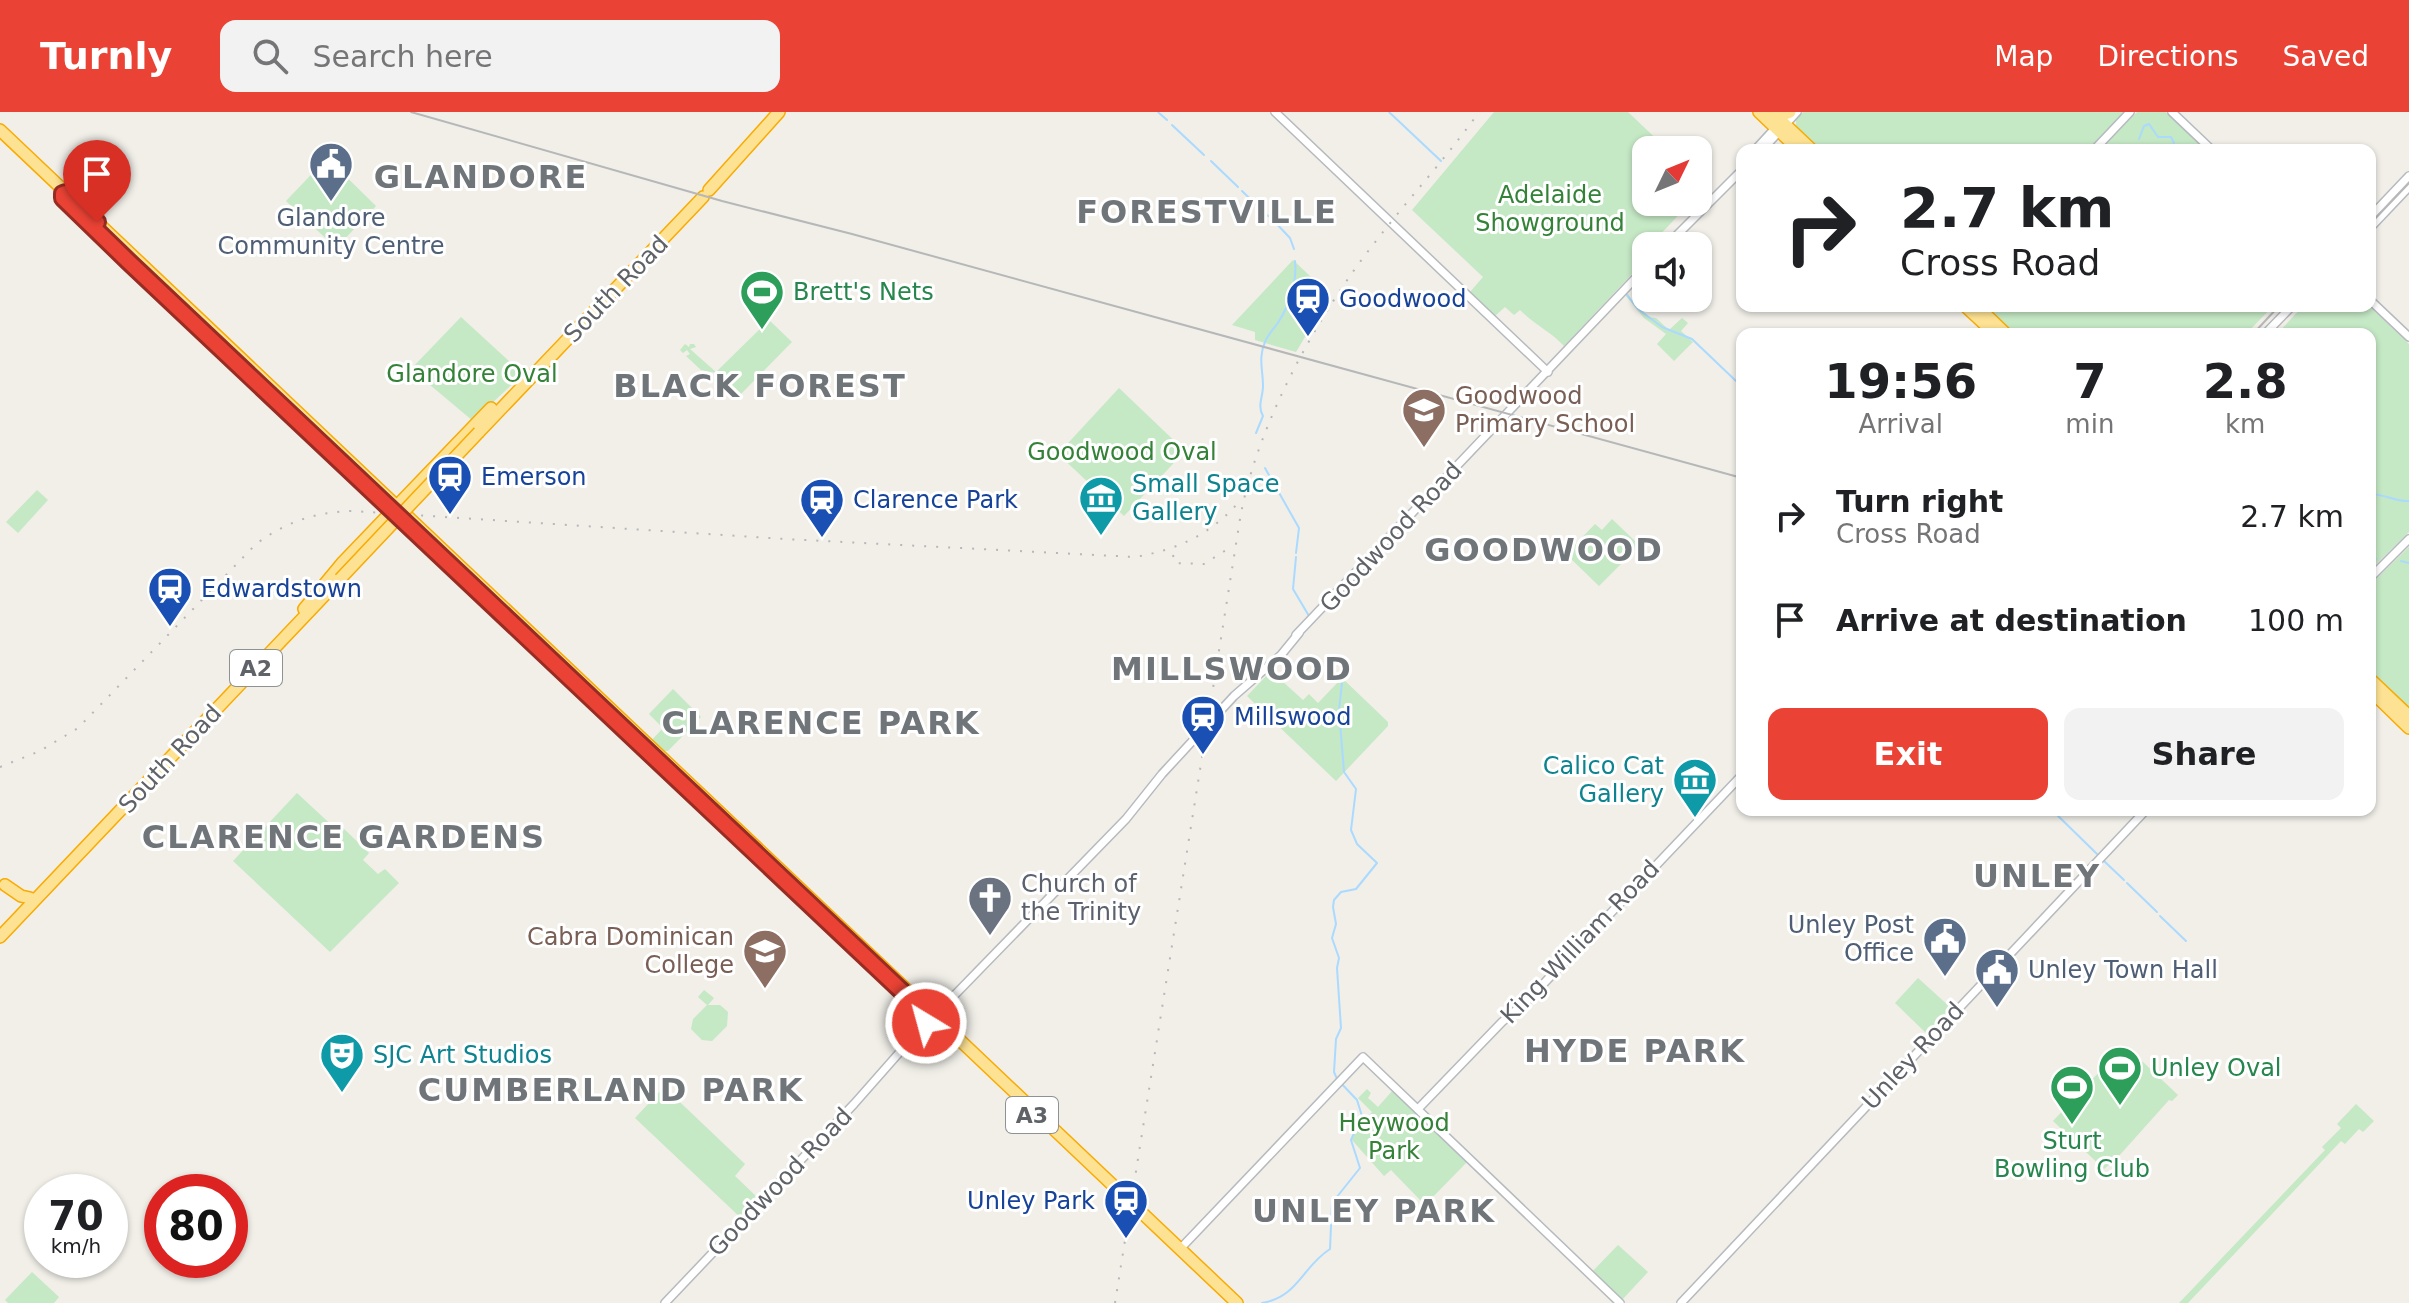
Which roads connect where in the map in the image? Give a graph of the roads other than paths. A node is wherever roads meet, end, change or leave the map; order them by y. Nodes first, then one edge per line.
1 (776, 112) edge
2 (1275, 112) edge
3 (2130, 112) edge
4 (2172, 112) edge
5 (1778, 126) edge
6 (0, 130) edge
7 (0, 138) edge
8 (1794, 144) edge
9 (1804, 144) edge
10 (2100, 144) edge
11 (2206, 144) edge
12 (1736, 174) edge
13 (2409, 176) edge
14 (2409, 187) edge
15 (62, 193) junction
16 (704, 193) junction
17 (2376, 211) edge
18 (2376, 222) edge
19 (1680, 232) edge
20 (1632, 282) edge
21 (2376, 306) edge
22 (1971, 312) edge
23 (1983, 312) edge
24 (2288, 312) edge
25 (603, 319) dead end
26 (587, 320) junction
27 (1988, 328) edge
28 (2000, 328) edge
29 (2274, 328) edge
30 (2409, 337) edge
31 (1548, 372) junction
32 (525, 378) junction
33 (515, 394) junction
34 (477, 430) junction
35 (384, 495) junction
36 (412, 499) junction
37 (396, 518) junction
38 (2409, 539) edge
39 (457, 566) junction
40 (2376, 572) edge
41 (301, 616) junction
42 (2376, 692) edge
43 (2390, 703) junction
44 (2409, 716) edge
45 (2409, 728) edge
46 (1736, 781) edge
47 (2140, 816) edge
48 (5, 885) dead end
49 (30, 898) junction
50 (0, 929) edge
51 (0, 937) edge
52 (936, 1017) junction
53 (1418, 1109) junction
54 (1179, 1250) junction
55 (665, 1303) edge
56 (1231, 1303) edge
57 (1237, 1303) edge
58 (1620, 1303) edge
59 (1681, 1303) edge

1 - 16 highway, South Road / A2
1 - 16 highway, South Road / A2
2 - 31 main road
3 - 10 main road
4 - 11 main road
5 - 8 highway
5 - 9 highway
6 - 15 highway, A3
7 - 15 highway, A3
12 - 19 main road
13 - 17 main road
14 - 18 main road
15 - 35 highway, A3
15 - 37 highway, A3
16 - 26 highway, South Road / A2
16 - 32 highway, South Road / A2
20 - 31 main road, Goodwood Road
21 - 30 main road
22 - 27 highway
23 - 28 highway
24 - 29 main road
25 - 26 highway
26 - 33 highway, South Road / A2
31 - 52 main road, Goodwood Road
32 - 34 highway, South Road / A2
32 - 36 highway
33 - 34 highway, South Road / A2
33 - 36 highway
34 - 41 highway, South Road / A2, bridge
35 - 36 highway
35 - 37 highway, A3
36 - 37 highway
37 - 39 highway, A3
37 - 39 highway, A3
37 - 41 highway
38 - 40 main road
39 - 52 highway, A3
41 - 49 highway, South Road / A2
41 - 51 highway, South Road / A2
42 - 43 highway
43 - 44 highway
43 - 45 highway
46 - 53 main road, King William Road
47 - 59 main road, Unley Road
48 - 49 highway
49 - 50 highway, South Road / A2
52 - 54 highway, A3
52 - 55 main road, Goodwood Road
53 - 54 main road
53 - 58 main road
54 - 56 highway, A3
54 - 57 highway, A3

